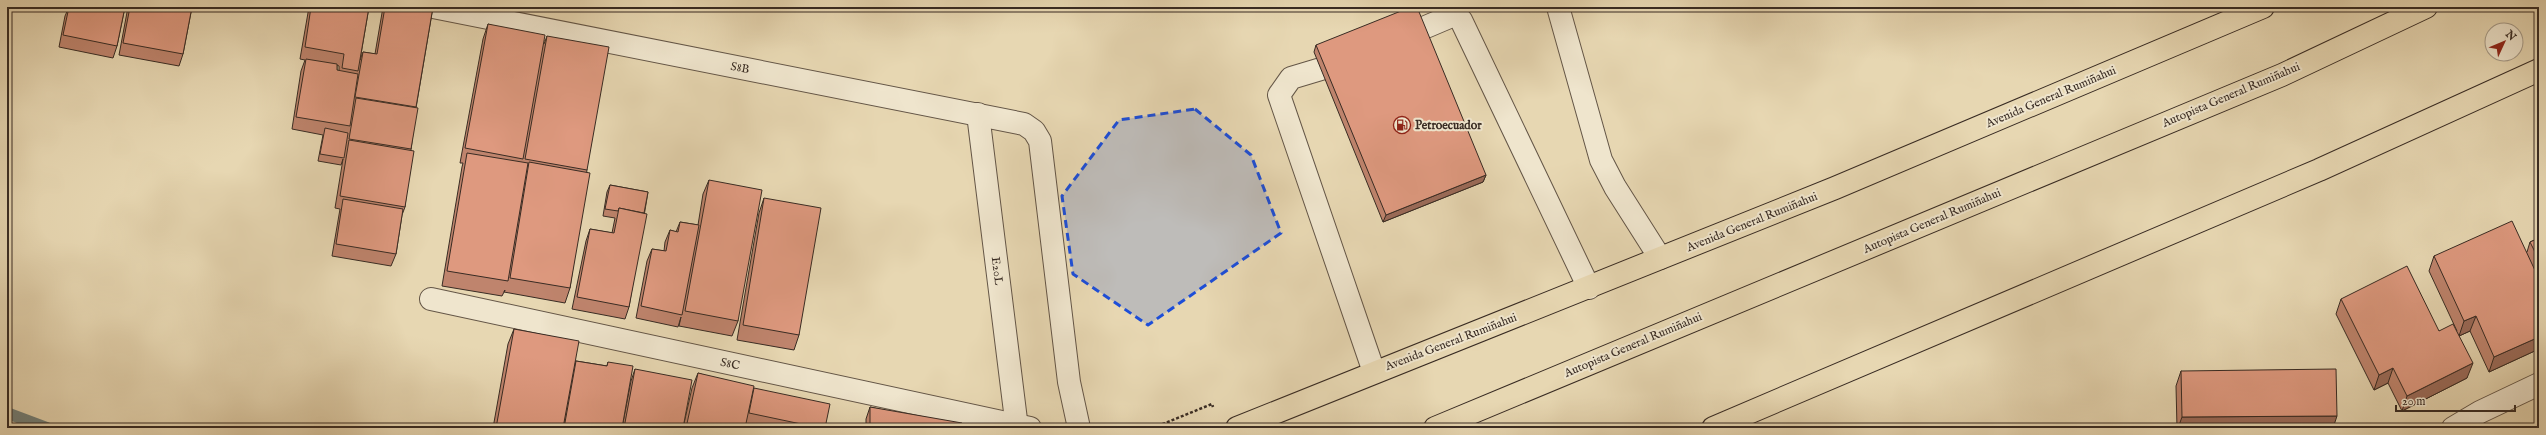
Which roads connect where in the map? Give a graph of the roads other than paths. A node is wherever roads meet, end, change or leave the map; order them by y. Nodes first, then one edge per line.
1 (433, 7) edge
2 (1558, 7) edge
3 (2263, 7) edge
4 (2426, 7) edge
5 (1421, 29) edge
6 (1321, 69) edge
7 (2539, 70) edge
8 (978, 114) junction
9 (1660, 258) junction
10 (1589, 288) junction
11 (431, 299) dead end
12 (1374, 372) junction
13 (2539, 384) edge
14 (1743, 422) edge
15 (1021, 427) edge
16 (1079, 428) edge
17 (1237, 428) edge
18 (1435, 428) edge
19 (1713, 428) edge
20 (2453, 428) edge

1 - 8 street, S8B
2 - 9 street
3 - 9 main road, Avenida General Rumiñahui
4 - 18 main road, Autopista General Rumiñahui
5 - 10 street
6 - 12 street
7 - 14 main road
8 - 15 street, E20L
8 - 16 street, S8B
9 - 10 main road, Avenida General Rumiñahui
10 - 12 main road, Avenida General Rumiñahui
11 - 15 street, S8C
12 - 17 main road, Avenida General Rumiñahui
13 - 20 street
14 - 19 main road

